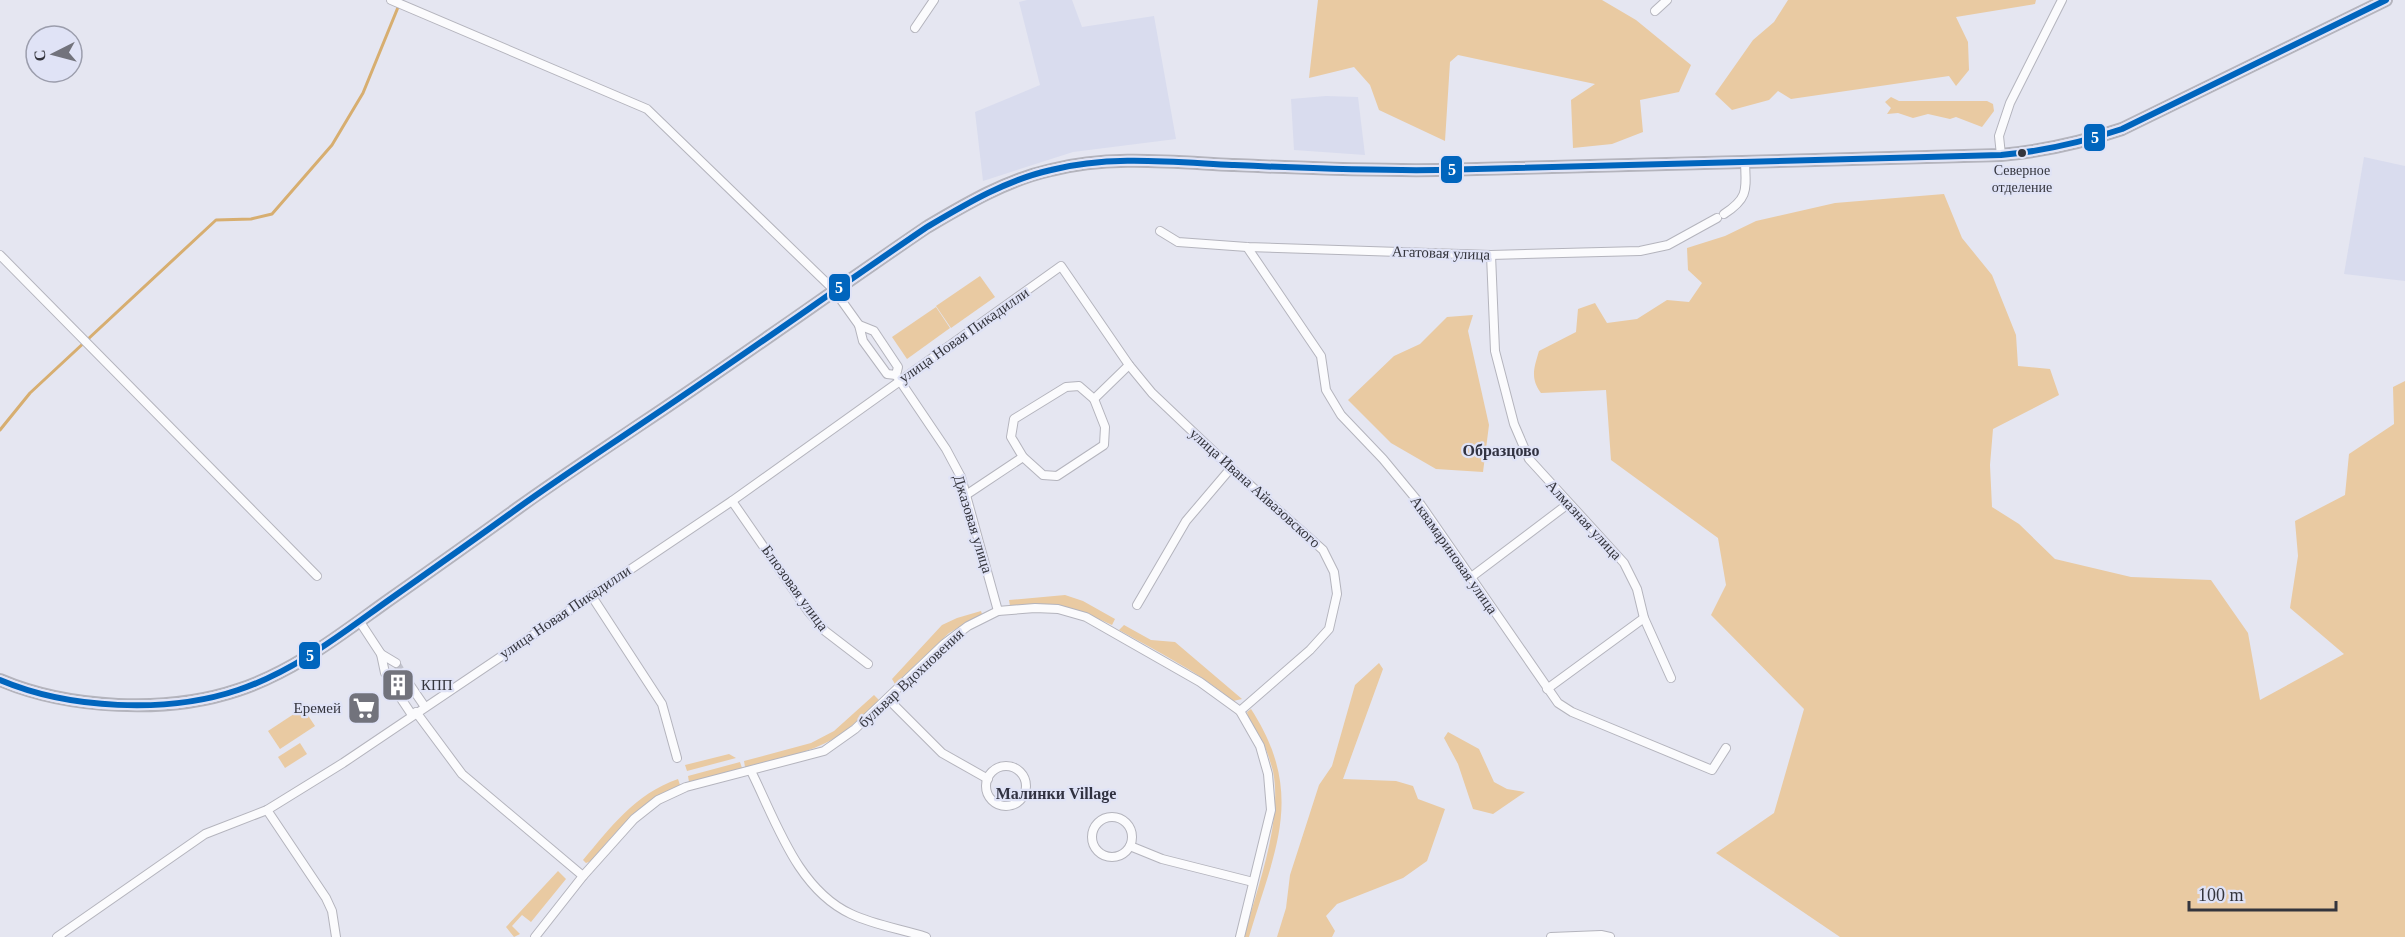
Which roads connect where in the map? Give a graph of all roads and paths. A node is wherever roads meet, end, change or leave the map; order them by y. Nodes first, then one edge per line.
1 (391, 0) edge
2 (934, 0) edge
3 (1667, 0) edge
4 (2062, 0) edge
5 (2386, 0) edge
6 (1655, 11) dead end
7 (915, 28) dead end
8 (2001, 155) junction
9 (1745, 163) junction
10 (1160, 231) dead end
11 (1247, 247) junction
12 (0, 255) edge
13 (1491, 255) junction
14 (1061, 266) joint
15 (834, 290) junction
16 (859, 325) junction
17 (1129, 365) junction
18 (897, 377) junction
19 (1094, 399) junction
20 (1023, 457) junction
21 (1231, 468) junction
22 (966, 495) junction
23 (732, 501) junction
24 (1568, 504) junction
25 (317, 576) dead end
26 (1470, 578) junction
27 (591, 595) junction
28 (1137, 605) dead end
29 (998, 611) junction
30 (1644, 618) junction
31 (360, 622) junction
32 (381, 654) junction
33 (396, 663) tunnel mouth
34 (868, 664) dead end
35 (385, 673) tunnel mouth
36 (1671, 678) dead end
37 (0, 680) edge
38 (410, 685) tunnel mouth
39 (1547, 689) junction
40 (398, 694) tunnel mouth
41 (888, 699) junction
42 (425, 707) junction
43 (1240, 711) junction
44 (414, 714) junction
45 (1725, 747) dead end
46 (677, 758) dead end
47 (751, 771) junction
48 (988, 779) junction
49 (267, 810) junction
50 (1130, 846) junction
51 (582, 876) junction
52 (1253, 882) junction
53 (57, 937) edge
54 (336, 937) edge
55 (535, 937) edge
56 (926, 937) edge
57 (1240, 937) edge
58 (1551, 937) edge
59 (1610, 937) edge

1 - 15 street
2 - 7 street
3 - 6 street
4 - 8 street
5 - 8 street
8 - 9 street
9 - 13 street, Агатовая улица
9 - 15 street
10 - 11 street, Агатовая улица
11 - 13 street, Агатовая улица
11 - 26 street, Аквамариновая улица
12 - 25 street
13 - 24 street, Алмазная улица
14 - 17 street, улица Ивана Айвазовского
14 - 18 street, улица Новая Пикадилли
15 - 16 street
15 - 31 street
16 - 18 street
16 - 18 street
17 - 19 street
17 - 21 street, улица Ивана Айвазовского
18 - 22 street, Джазовая улица
18 - 23 street, улица Новая Пикадилли
19 - 20 street
19 - 20 street
20 - 22 street
21 - 28 street
21 - 43 street, улица Ивана Айвазовского
22 - 29 street, Джазовая улица
23 - 27 street, улица Новая Пикадилли
23 - 34 street, Блюзовая улица
24 - 26 street
24 - 30 street, Алмазная улица
26 - 39 street, Аквамариновая улица
27 - 42 street, улица Новая Пикадилли
27 - 46 street
29 - 41 street, бульвар Вдохновения
29 - 43 street, бульвар Вдохновения
30 - 36 street, Алмазная улица
30 - 39 street
31 - 32 street
31 - 37 street
32 - 33 street
32 - 35 street
38 - 42 street
39 - 45 street, Аквамариновая улица
40 - 44 street
41 - 47 street, бульвар Вдохновения
41 - 48 street
42 - 44 street, улица Новая Пикадилли
43 - 52 street, бульвар Вдохновения
44 - 49 street, улица Новая Пикадилли
44 - 51 street
47 - 51 street, бульвар Вдохновения
47 - 56 street
48 - 48 street
49 - 53 street, улица Новая Пикадилли
49 - 54 street
50 - 50 street
50 - 52 street
51 - 55 street, бульвар Вдохновения
52 - 57 street, бульвар Вдохновения
58 - 59 street

